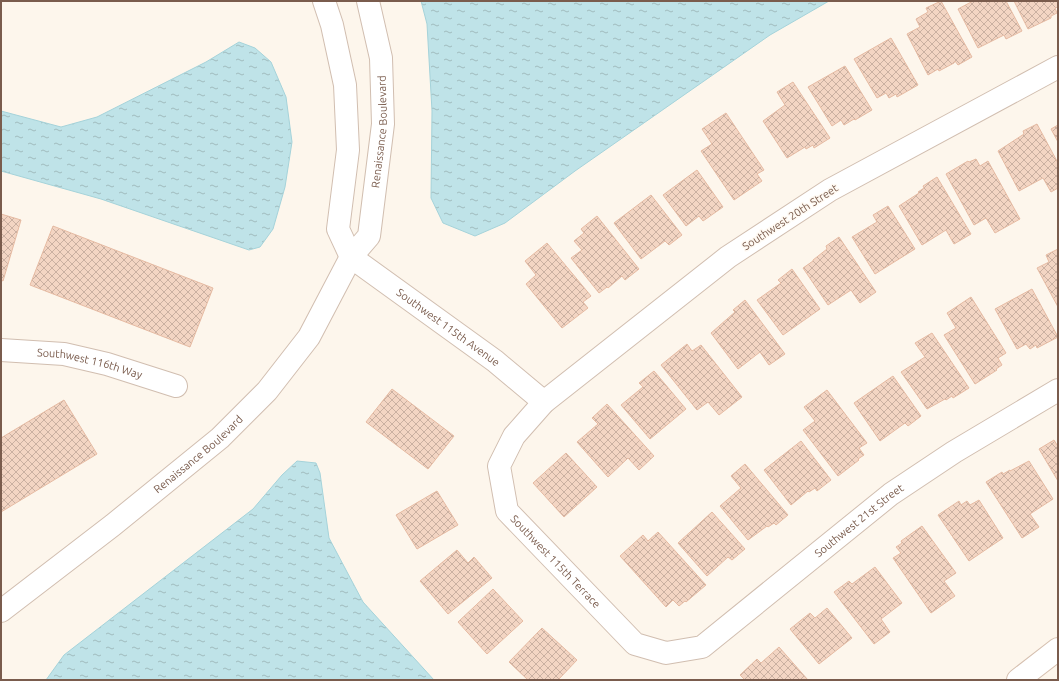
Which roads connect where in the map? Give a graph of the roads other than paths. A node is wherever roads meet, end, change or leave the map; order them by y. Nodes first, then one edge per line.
1 (324, 1) edge
2 (368, 1) edge
3 (1058, 67) edge
4 (351, 257) junction
5 (1, 350) edge
6 (176, 386) dead end
7 (1058, 390) edge
8 (544, 402) junction
9 (1, 611) edge
10 (1058, 649) edge
11 (666, 653) joint
12 (1018, 680) edge

1 - 4 street
2 - 4 street, Renaissance Boulevard
3 - 8 street, Southwest 20th Street
4 - 8 street, Southwest 115th Avenue
4 - 9 street, Renaissance Boulevard
5 - 6 street, Southwest 116th Way
7 - 11 street, Southwest 21st Street
8 - 11 street, Southwest 115th Terrace
10 - 12 street

